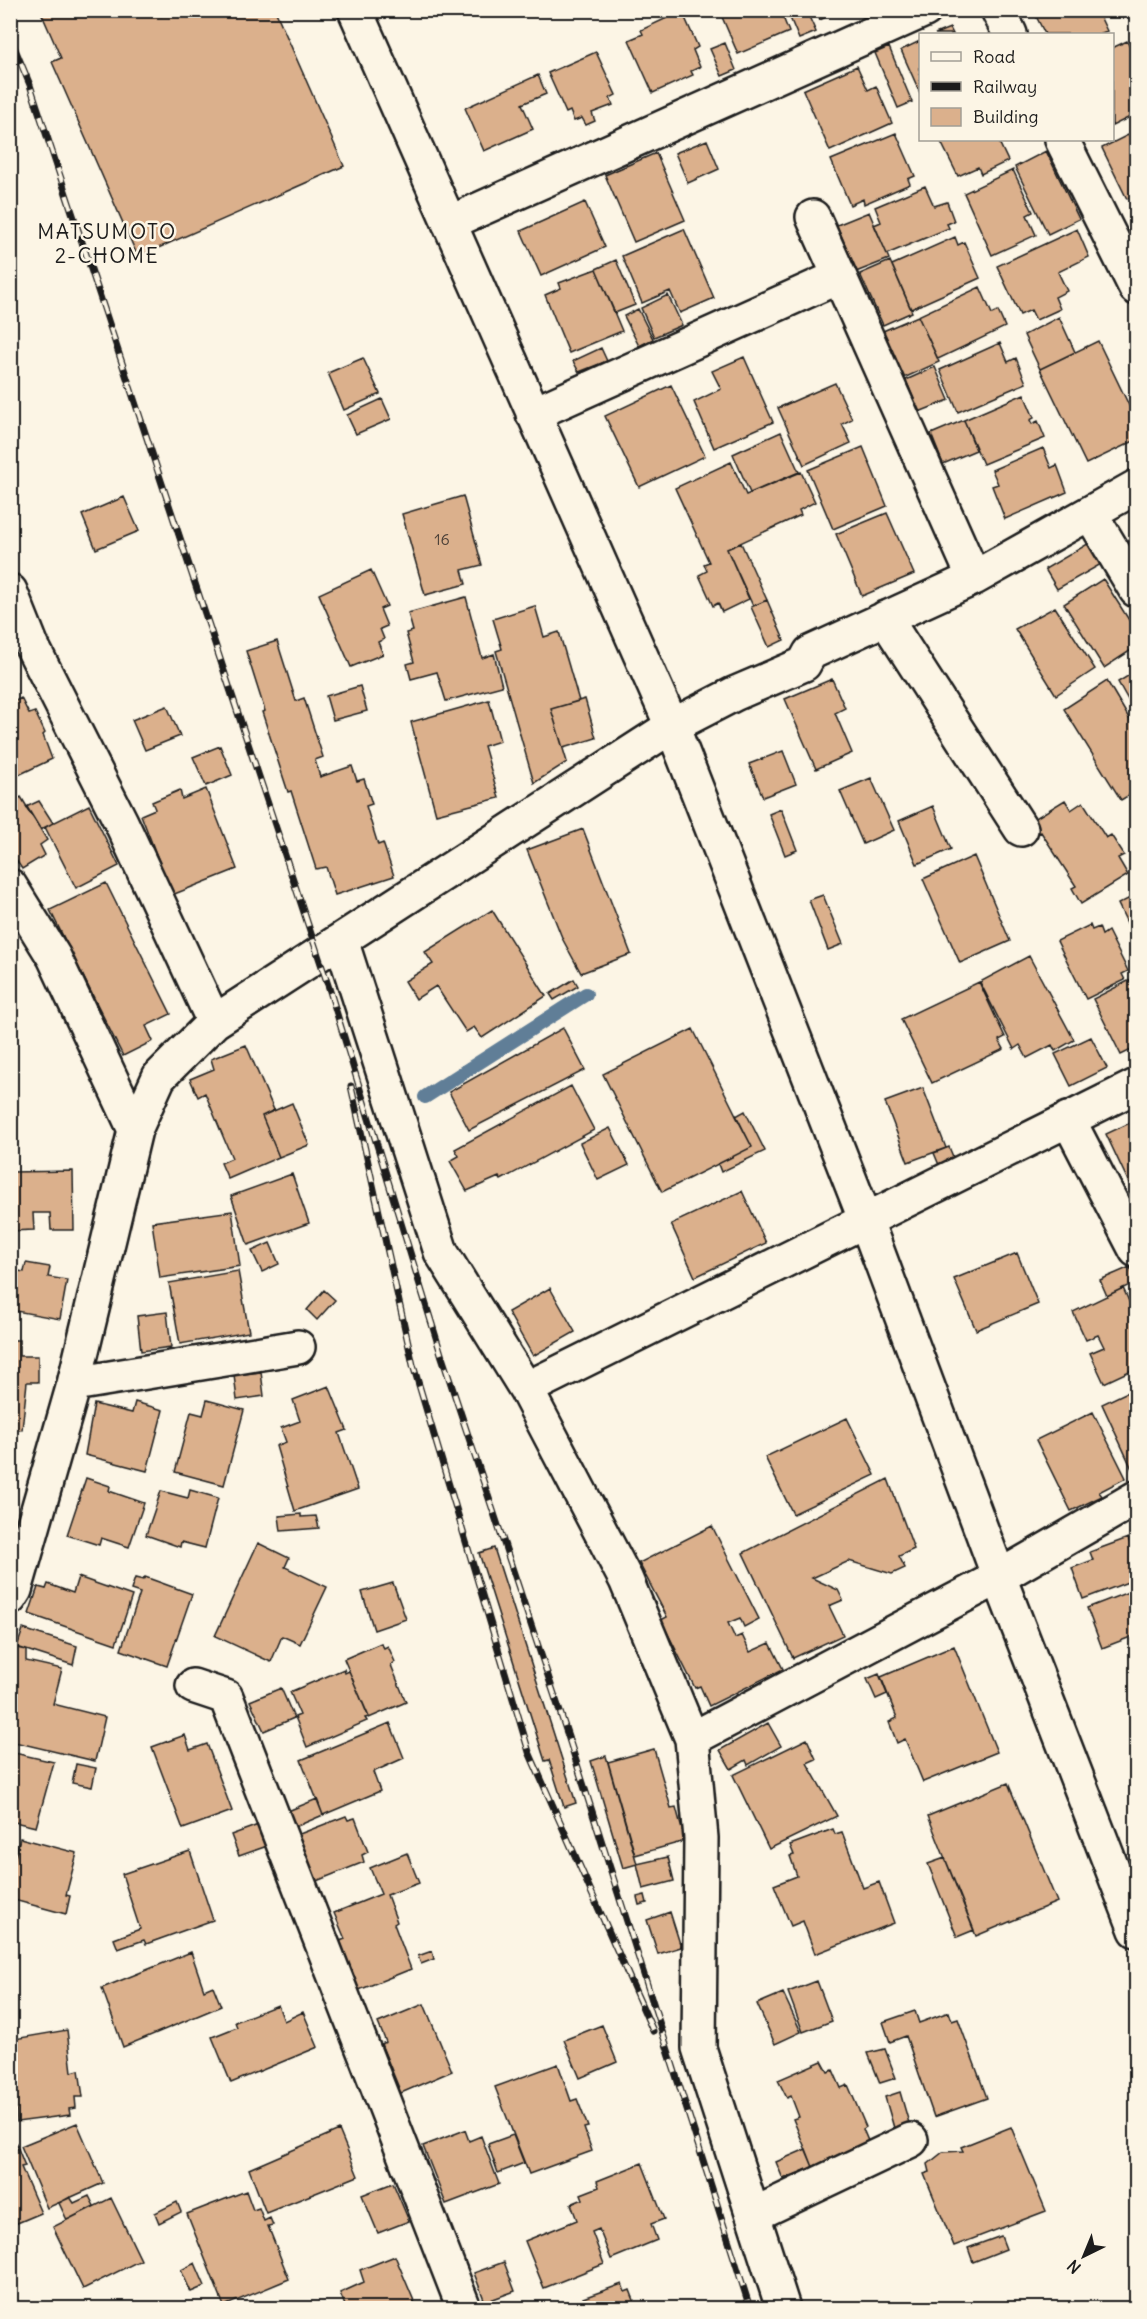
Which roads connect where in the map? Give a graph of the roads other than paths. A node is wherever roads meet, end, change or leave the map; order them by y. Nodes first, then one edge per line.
1 (355, 10) edge
2 (925, 10) edge
3 (998, 10) edge
4 (1010, 33) edge
5 (1063, 141) edge
6 (813, 217) dead end
7 (448, 223) junction
8 (838, 277) junction
9 (1137, 288) edge
10 (533, 414) junction
11 (1137, 487) edge
12 (1090, 513) junction
13 (974, 578) junction
14 (1137, 590) edge
15 (10, 591) edge
16 (885, 618) junction
17 (672, 726) junction
18 (1020, 829) dead end
19 (10, 886) edge
20 (341, 940) junction
21 (214, 1022) junction
22 (1137, 1086) edge
23 (1068, 1119) junction
24 (135, 1130) junction
25 (866, 1221) junction
26 (1137, 1250) edge
27 (298, 1347) dead end
28 (74, 1384) junction
29 (526, 1389) junction
30 (1137, 1498) edge
31 (999, 1577) junction
32 (10, 1598) edge
33 (193, 1686) dead end
34 (692, 1739) junction
35 (1137, 1930) edge
36 (910, 2140) dead end
37 (753, 2214) junction
38 (464, 2308) edge
39 (783, 2308) edge

1 - 7 street
2 - 7 street
3 - 4 street
5 - 9 street
6 - 8 street
7 - 10 street
8 - 10 street
8 - 13 street
10 - 17 street
11 - 12 street
12 - 13 street
12 - 14 street
13 - 16 street
15 - 21 street
16 - 17 street
16 - 18 street
17 - 20 street
17 - 25 street
19 - 24 street
20 - 21 street
20 - 29 street
21 - 24 street
22 - 23 street
23 - 25 street
23 - 26 street
24 - 28 street
25 - 29 street
25 - 31 street
27 - 28 street
28 - 32 street
29 - 34 street
30 - 31 street
31 - 34 street
31 - 35 street
33 - 38 street
34 - 37 street
36 - 37 street
37 - 39 street

